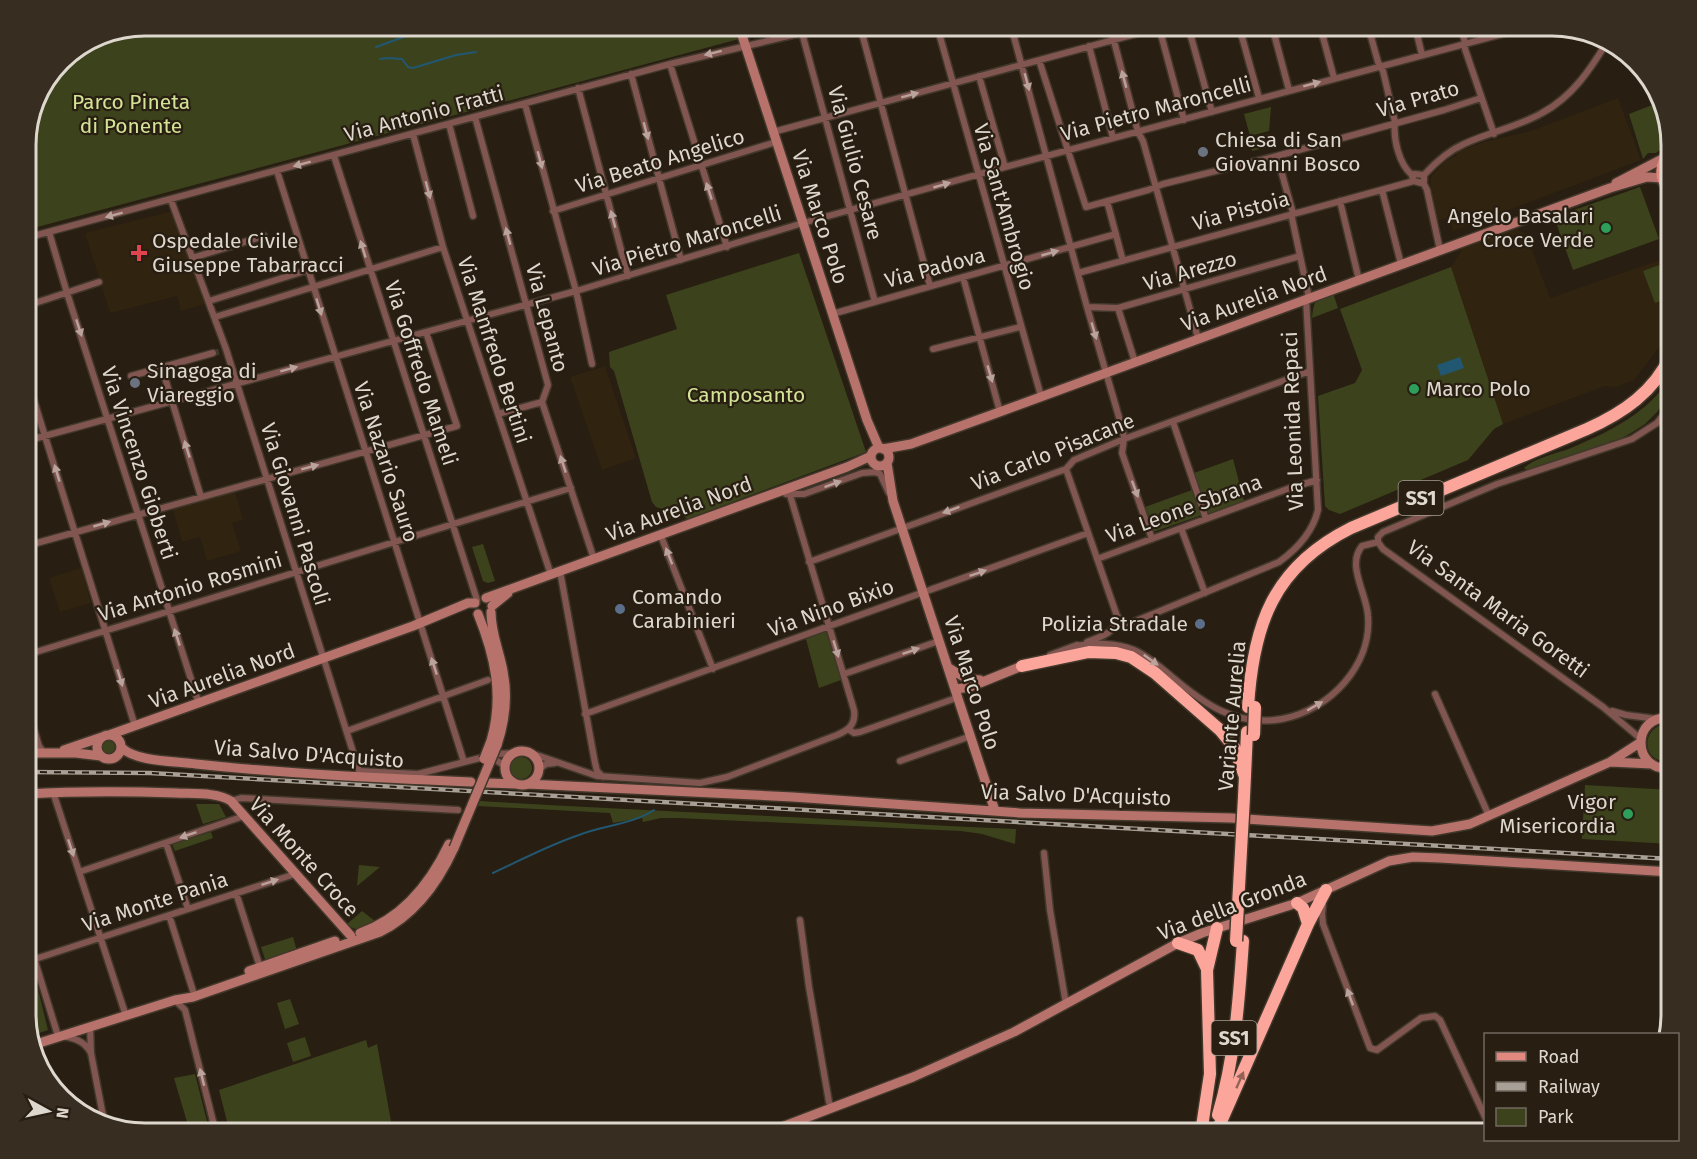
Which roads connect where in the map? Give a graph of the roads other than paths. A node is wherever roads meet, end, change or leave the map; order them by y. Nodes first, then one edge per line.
1 (742, 36) edge
2 (789, 36) edge
3 (803, 36) edge
4 (863, 36) edge
5 (939, 36) edge
6 (1014, 36) edge
7 (1112, 36) edge
8 (1124, 36) edge
9 (1164, 36) edge
10 (1191, 36) edge
11 (1242, 36) edge
12 (1275, 36) edge
13 (1323, 36) edge
14 (1371, 36) edge
15 (1417, 36) edge
16 (1463, 36) edge
17 (1487, 36) edge
18 (1113, 39) junction
19 (1465, 43) junction
20 (745, 46) junction
21 (1089, 46) junction
22 (1603, 48) edge
23 (1422, 55) junction
24 (1039, 60) junction
25 (669, 64) junction
26 (1022, 64) junction
27 (1379, 67) junction
28 (631, 74) junction
29 (980, 76) junction
30 (1334, 78) junction
31 (952, 83) junction
32 (578, 88) junction
33 (1289, 90) junction
34 (1259, 98) junction
35 (1481, 98) junction
36 (880, 103) junction
37 (525, 104) junction
38 (1212, 112) junction
39 (475, 117) junction
40 (825, 118) junction
41 (1184, 120) junction
42 (1395, 122) junction
43 (448, 124) junction
44 (773, 132) junction
45 (1138, 132) junction
46 (412, 134) junction
47 (1494, 134) junction
48 (1113, 138) junction
49 (776, 142) junction
50 (1067, 151) junction
51 (334, 156) junction
52 (1047, 156) junction
53 (1277, 156) junction
54 (1661, 159) edge
55 (701, 165) junction
56 (1005, 167) junction
57 (277, 171) junction
58 (978, 175) junction
59 (659, 177) junction
60 (1413, 178) junction
61 (1661, 178) edge
62 (1424, 179) junction
63 (1156, 186) junction
64 (1610, 188) junction
65 (1382, 190) junction
66 (606, 194) junction
67 (904, 195) junction
68 (171, 200) junction
69 (1107, 201) junction
70 (1340, 201) junction
71 (850, 210) junction
72 (553, 211) junction
73 (1293, 213) junction
74 (473, 216) dead end
75 (803, 223) junction
76 (49, 232) junction
77 (1116, 234) junction
78 (36, 235) edge
79 (264, 236) dead end
80 (727, 246) junction
81 (1173, 246) junction
82 (443, 247) junction
83 (1072, 247) junction
84 (1440, 250) junction
85 (1300, 256) junction
86 (192, 258) junction
87 (681, 260) junction
88 (1123, 261) junction
89 (1401, 264) junction
90 (1004, 266) junction
91 (369, 268) junction
92 (308, 270) junction
93 (1078, 273) junction
94 (628, 276) junction
95 (963, 277) junction
96 (1359, 280) junction
97 (99, 282) dead end
98 (312, 286) junction
99 (930, 286) junction
100 (1184, 290) junction
101 (576, 291) junction
102 (67, 292) junction
103 (1308, 298) junction
104 (209, 301) junction
105 (875, 302) junction
106 (36, 303) edge
107 (526, 304) junction
108 (1087, 307) junction
109 (1118, 308) junction
110 (832, 314) junction
111 (215, 317) junction
112 (467, 320) junction
113 (1020, 327) junction
114 (426, 332) junction
115 (980, 338) junction
116 (1198, 338) junction
117 (393, 341) junction
118 (933, 349) dead end
119 (213, 353) tunnel mouth
120 (335, 357) junction
121 (1135, 362) junction
122 (592, 364) dead end
123 (162, 368) junction
124 (1310, 371) junction
125 (1106, 373) junction
126 (1661, 374) edge
127 (130, 376) dead end
128 (237, 383) junction
129 (1661, 383) edge
130 (1041, 396) junction
131 (172, 400) junction
132 (542, 402) junction
133 (36, 408) edge
134 (1000, 412) junction
135 (498, 414) junction
136 (108, 418) junction
137 (1661, 418) edge
138 (867, 420) junction
139 (1173, 422) junction
140 (424, 435) junction
141 (45, 436) junction
142 (36, 438) edge
143 (1124, 439) junction
144 (911, 444) junction
145 (881, 449) junction
146 (365, 452) junction
147 (879, 464) junction
148 (1066, 469) junction
149 (267, 478) junction
150 (1317, 480) junction
151 (571, 488) junction
152 (777, 494) junction
153 (790, 495) junction
154 (201, 497) junction
155 (526, 502) junction
156 (139, 514) junction
157 (1206, 519) junction
158 (453, 524) junction
159 (902, 528) junction
160 (1181, 528) junction
161 (75, 532) junction
162 (1088, 533) junction
163 (661, 536) junction
164 (1152, 538) junction
165 (394, 542) junction
166 (1378, 542) junction
167 (36, 543) edge
168 (594, 559) junction
169 (1097, 559) junction
170 (809, 562) junction
171 (296, 572) junction
172 (555, 573) junction
173 (523, 585) junction
174 (922, 592) junction
175 (1205, 593) junction
176 (479, 605) junction
177 (491, 609) junction
178 (169, 611) junction
179 (1117, 616) junction
180 (420, 624) junction
181 (828, 626) junction
182 (105, 629) junction
183 (939, 641) junction
184 (1076, 646) junction
185 (36, 652) edge
186 (323, 659) junction
187 (1022, 666) junction
188 (949, 668) junction
189 (713, 669) junction
190 (844, 674) junction
191 (488, 680) dead end
192 (975, 682) junction
193 (956, 690) junction
194 (1435, 694) dead end
195 (444, 696) junction
196 (199, 704) junction
197 (1603, 706) junction
198 (1252, 707) junction
199 (963, 709) junction
200 (585, 714) junction
201 (1657, 719) junction
202 (1661, 719) edge
203 (135, 726) junction
204 (848, 729) junction
205 (347, 731) junction
206 (1250, 734) junction
207 (106, 735) junction
208 (36, 736) edge
209 (971, 736) junction
210 (1641, 741) junction
211 (121, 745) junction
212 (495, 750) junction
213 (528, 752) junction
214 (36, 753) edge
215 (513, 753) junction
216 (49, 754) junction
217 (101, 756) junction
218 (115, 758) junction
219 (145, 758) junction
220 (480, 758) dead end
221 (594, 759) junction
222 (900, 761) dead end
223 (464, 762) junction
224 (1610, 762) junction
225 (555, 763) junction
226 (1652, 764) junction
227 (1661, 766) edge
228 (505, 769) junction
229 (577, 769) junction
230 (538, 772) junction
231 (603, 777) junction
232 (1245, 777) junction
233 (471, 782) dead end
234 (516, 784) junction
235 (527, 784) junction
236 (554, 786) junction
237 (53, 792) junction
238 (36, 793) edge
239 (1247, 797) junction
240 (231, 801) junction
241 (458, 810) dead end
242 (995, 811) junction
243 (243, 816) junction
244 (1489, 816) junction
245 (166, 843) junction
246 (1044, 853) dead end
247 (1661, 871) edge
248 (79, 872) junction
249 (295, 874) junction
250 (1327, 889) junction
251 (236, 893) junction
252 (1297, 903) junction
253 (188, 909) junction
254 (169, 915) junction
255 (800, 920) dead end
256 (1308, 924) junction
257 (1218, 928) junction
258 (101, 938) junction
259 (349, 940) junction
260 (1239, 941) junction
261 (1178, 943) junction
262 (36, 958) edge
263 (36, 965) edge
264 (260, 967) junction
265 (1207, 970) junction
266 (193, 994) junction
267 (175, 1000) junction
268 (1066, 1004) junction
269 (185, 1010) junction
270 (126, 1016) junction
271 (90, 1025) junction
272 (58, 1036) junction
273 (40, 1042) edge
274 (91, 1053) junction
275 (832, 1108) junction
276 (103, 1114) edge
277 (1484, 1117) edge
278 (805, 1118) junction
279 (213, 1123) edge
280 (793, 1123) edge
281 (806, 1123) edge
282 (1205, 1123) edge
283 (1207, 1123) edge
284 (1217, 1123) edge
285 (1219, 1123) edge

1 - 20 street, Via Marco Polo
2 - 20 street, Via Antonio Fratti
3 - 40 street, Via Giulio Cesare
4 - 36 street
5 - 31 street, Via Sant'Ambrogio
6 - 26 street
7 - 18 street
8 - 18 street
9 - 41 street
10 - 38 street
11 - 34 street
12 - 33 street
13 - 30 street
14 - 27 street
15 - 23 street
16 - 19 street
17 - 19 street, Via Pietro Maroncelli
18 - 21 street
45 -> 18 street
19 - 23 street, Via Pietro Maroncelli
19 - 35 street
20 -> 25 street, Via Antonio Fratti
20 - 44 street, Via Marco Polo
21 - 24 street
21 - 48 street
22 - 47 street
23 - 27 street, Via Pietro Maroncelli
24 - 26 street
24 - 50 street
25 - 28 street, Via Antonio Fratti
25 - 55 street
26 - 29 street
26 -> 52 street
27 - 30 street, Via Pietro Maroncelli
27 - 42 street
28 - 32 street, Via Antonio Fratti
28 -> 59 street
29 - 31 street
29 - 56 street
33 -> 30 street, Via Pietro Maroncelli
36 -> 31 street
31 - 58 street, Via Sant'Ambrogio
32 - 37 street, Via Antonio Fratti
32 - 66 street
33 - 34 street, Via Pietro Maroncelli
34 - 38 street, Via Pietro Maroncelli
35 - 42 street, Via Prato
35 - 47 street
36 - 40 street
36 - 67 street
37 - 39 street, Via Antonio Fratti
37 -> 72 street
38 - 41 street, Via Pietro Maroncelli
39 - 43 street, Via Antonio Fratti
107 -> 39 street, Via Lepanto
40 - 44 street
40 - 71 street, Via Giulio Cesare
41 - 45 street, Via Pietro Maroncelli
42 - 53 street, Via Prato
42 - 60 street
43 - 46 street, Via Antonio Fratti
43 - 74 street
44 - 49 street, Via Marco Polo
45 - 48 street, Via Pietro Maroncelli
45 - 63 street
46 - 51 street, Via Antonio Fratti
46 -> 82 street, Via Manfredo Bertini
47 - 62 street
48 - 50 street, Via Pietro Maroncelli
49 - 55 street, Via Beato Angelico
49 - 75 street, Via Marco Polo
50 - 52 street, Via Pietro Maroncelli
50 - 69 street, Via Prato
51 -> 57 street, Via Antonio Fratti
91 -> 51 street, Via Goffredo Mameli
52 - 56 street, Via Pietro Maroncelli
52 - 83 street
53 - 63 street, Via Prato
53 - 73 street, Via Leonida Repaci
54 - 64 street, Via Aurelia Nord
55 - 59 street, Via Beato Angelico
80 -> 55 street
56 - 58 street, Via Pietro Maroncelli
57 - 68 street, Via Antonio Fratti
57 - 92 street, Via Nazario Sauro
67 -> 58 street, Via Pietro Maroncelli
58 - 90 street, Via Sant'Ambrogio
59 - 66 street, Via Beato Angelico
59 - 87 street
60 - 62 street, Via Pistoia
60 - 65 street, Via Pistoia
61 - 64 street, Via Aurelia Nord
62 - 84 street
63 - 69 street, Via Prato
63 - 81 street
64 - 84 street, Via Aurelia Nord
65 - 70 street, Via Pistoia
65 - 89 street
66 - 72 street, Via Beato Angelico
94 -> 66 street
67 - 71 street, Via Pietro Maroncelli
67 - 99 street
68 -> 76 street, Via Antonio Fratti
68 - 86 street, Via Giovanni Pascoli
69 - 77 street
70 - 73 street, Via Pistoia
70 - 96 street
71 - 75 street, Via Pietro Maroncelli
71 - 105 street, Via Giulio Cesare
72 - 101 street
73 - 81 street, Via Pistoia
73 - 85 street, Via Leonida Repaci
75 - 80 street, Via Pietro Maroncelli
75 - 110 street, Via Marco Polo
76 - 78 street, Via Antonio Fratti
76 - 102 street, Via Vincenzo Gioberti
77 - 83 street, Via Padova
77 - 88 street
79 - 86 street
80 - 87 street, Via Pietro Maroncelli
81 - 88 street, Via Pistoia
81 - 100 street
82 - 91 street
82 - 112 street, Via Manfredo Bertini
90 -> 83 street, Via Padova
83 - 93 street
84 - 89 street, Via Aurelia Nord
85 - 100 street, Via Arezzo
85 - 103 street, Via Leonida Repaci
86 - 104 street, Via Giovanni Pascoli
87 - 94 street, Via Pietro Maroncelli
88 - 93 street, Via Pistoia
89 - 96 street, Via Aurelia Nord
90 - 95 street, Via Padova
90 - 113 street, Via Sant'Ambrogio
91 - 98 street
91 - 117 street, Via Goffredo Mameli
92 - 98 street, Via Nazario Sauro
92 - 104 street
93 - 108 street
94 - 101 street, Via Pietro Maroncelli
95 - 99 street, Via Padova
95 - 115 street
96 - 103 street, Via Aurelia Nord
97 - 102 street
98 - 111 street
98 -> 120 street, Via Nazario Sauro
99 - 105 street, Via Padova
100 - 109 street, Via Arezzo
100 - 116 street
101 - 107 street, Via Pietro Maroncelli
101 - 122 street
102 - 106 street
102 -> 136 street, Via Vincenzo Gioberti
103 - 116 street, Via Aurelia Nord
103 - 124 street, Via Leonida Repaci
104 - 111 street, Via Giovanni Pascoli
105 - 110 street, Via Padova
107 - 112 street, Via Pietro Maroncelli
107 - 132 street, Via Lepanto
108 - 109 street, Via Arezzo
108 -> 125 street
109 - 121 street
110 - 138 street, Via Marco Polo
111 - 128 street, Via Giovanni Pascoli
112 - 114 street, Via Pietro Maroncelli
112 - 135 street, Via Manfredo Bertini
113 - 115 street
113 - 130 street, Via Sant'Ambrogio
114 - 117 street, Via Pietro Maroncelli
114 - 140 street
115 - 118 street
115 -> 134 street
116 - 121 street, Via Aurelia Nord
117 - 120 street, Via Pietro Maroncelli
117 - 140 street, Via Goffredo Mameli
119 - 123 street
128 -> 120 street, Via Pietro Maroncelli
120 - 146 street, Via Nazario Sauro
121 - 125 street, Via Aurelia Nord
123 - 127 street
123 - 131 street
124 - 139 street, Via Carlo Pisacane
124 - 150 street, Via Leonida Repaci
125 - 130 street, Via Aurelia Nord
125 - 143 street
126 - 198 highway, Variante Aurelia / SS1
128 - 131 street, Via Pietro Maroncelli
128 - 149 street, Via Giovanni Pascoli
129 - 198 highway, Variante Aurelia / SS1
130 - 134 street, Via Aurelia Nord
131 - 136 street, Via Pietro Maroncelli
154 -> 131 street
132 - 135 street
151 -> 132 street, Via Lepanto
133 - 141 street
134 - 144 street, Via Aurelia Nord
135 - 155 street, Via Manfredo Bertini
136 - 141 street, Via Pietro Maroncelli
136 - 156 street, Via Vincenzo Gioberti
137 - 166 street, Via Santa Maria Goretti
138 - 145 street, Via Marco Polo
138 - 147 street, Via Marco Polo
139 - 143 street, Via Carlo Pisacane
139 - 157 street
140 - 146 street
140 - 158 street, Via Goffredo Mameli
141 - 142 street, Via Pietro Maroncelli
161 -> 141 street
143 - 148 street, Via Carlo Pisacane
143 -> 164 street
144 - 145 street, Via Aurelia Nord
144 - 147 street, Via Aurelia Nord
145 - 147 street
145 - 147 street, Via Marco Polo
149 -> 146 street
146 - 165 street, Via Nazario Sauro
147 - 152 street, Via Aurelia Nord
153 -> 147 street
147 - 159 street, Via Marco Polo
148 -> 159 street, Via Carlo Pisacane
148 - 162 street
149 - 154 street
149 - 171 street, Via Giovanni Pascoli
150 - 157 street, Via Leone Sbrana
150 - 175 street, Via Leonida Repaci
151 - 155 street, Via Antonio Rosmini
151 - 168 street, Via Lepanto
152 - 153 street
152 - 163 street, Via Aurelia Nord
153 - 170 street
154 - 156 street
155 - 158 street, Via Antonio Rosmini
155 - 172 street, Via Manfredo Bertini
161 -> 156 street
156 - 178 street, Via Vincenzo Gioberti
157 - 160 street, Via Leone Sbrana
158 - 165 street, Via Antonio Rosmini
158 - 176 street, Via Goffredo Mameli
159 - 170 street, Via Carlo Pisacane
159 - 174 street, Via Marco Polo
160 - 164 street, Via Leone Sbrana
160 - 175 street
161 - 167 street
161 - 182 street
162 - 169 street
174 -> 162 street, Via Nino Bixio
163 - 168 street, Via Aurelia Nord
189 -> 163 street
164 - 169 street, Via Leone Sbrana
165 - 171 street, Via Antonio Rosmini
165 - 180 street, Via Nazario Sauro
184 -> 166 street
166 - 197 street, Via Santa Maria Goretti
168 - 172 street, Via Aurelia Nord
169 - 179 street
170 - 181 street
171 - 178 street, Via Antonio Rosmini
171 - 186 street, Via Giovanni Pascoli
172 - 173 street, Via Aurelia Nord
172 - 200 street, Via Manfredo Bertini
173 - 176 street, Via Aurelia Nord
173 - 177 street, Via Aurelia Nord
174 - 181 street, Via Nino Bixio
174 - 183 street, Via Marco Polo
175 - 179 street, Via Leonida Repaci
176 - 177 street
176 - 177 street
176 - 180 street, Via Aurelia Nord
176 - 212 street
177 - 212 street
178 - 182 street, Via Antonio Rosmini
196 -> 178 street, Via Vincenzo Gioberti
179 - 184 street
180 - 186 street, Via Aurelia Nord
195 -> 180 street, Via Nazario Sauro
181 - 189 street, Via Nino Bixio
181 -> 190 street
182 - 185 street, Via Antonio Rosmini
182 -> 203 street
183 - 188 street, Via Marco Polo
190 -> 183 street
184 - 187 street
186 - 196 street, Via Aurelia Nord
186 - 205 street, Via Giovanni Pascoli
187 - 192 street
187 - 232 highway
188 - 192 street
188 - 193 street, Via Marco Polo
189 - 200 street, Via Nino Bixio
190 - 204 street
191 - 195 street
192 - 193 street
192 - 199 street
193 - 199 street, Via Marco Polo
193 - 204 street
194 - 244 street
195 - 205 street
195 - 223 street, Via Nazario Sauro
196 - 203 street, Via Aurelia Nord
197 - 201 street, Via Santa Maria Goretti
197 - 210 street, Via Santa Maria Goretti
198 - 206 highway, Variante Aurelia / SS1
199 - 209 street, Via Marco Polo
200 - 221 street, Via Manfredo Bertini
201 - 202 street
201 - 210 street, Via Salvo D'Acquisto
203 - 207 street, Via Aurelia Nord
203 - 211 street, Via Aurelia Nord
204 - 231 street
205 - 223 street, Via Giovanni Pascoli
206 - 232 highway, Variante Aurelia / SS1
206 - 239 highway, Variante Aurelia / SS1
207 - 211 street
207 - 216 street, Via Aurelia Nord
207 - 217 street
208 - 216 street
209 - 222 street
209 - 242 street, Via Marco Polo
210 - 224 street, Via Salvo D'Acquisto
210 - 226 street
211 - 218 street
211 - 219 street, Via Salvo D'Acquisto
212 - 215 street
212 - 228 street
212 - 259 street, bridge
213 - 215 street
213 - 225 street
213 - 230 street
214 - 216 street
215 - 228 street, Via Salvo D'Acquisto
216 - 217 street
217 - 218 street
218 - 219 street, Via Salvo D'Acquisto
219 - 233 street, Via Salvo D'Acquisto
220 - 223 street
221 - 229 street
221 - 231 street, Via Manfredo Bertini
224 - 226 street, Via Salvo D'Acquisto
224 - 244 street, Via Salvo D'Acquisto
225 - 229 street
225 - 230 street
226 - 227 street, Via Salvo D'Acquisto
228 - 234 street
228 - 234 street, Via Salvo D'Acquisto
229 - 231 street
230 - 235 street
230 - 236 street
232 - 239 highway, Variante Aurelia / SS1
234 - 235 street, Via Salvo D'Acquisto
235 - 236 street, Via Salvo D'Acquisto
236 - 242 street, Via Salvo D'Acquisto
237 - 238 street
237 - 240 street
237 -> 248 street
239 - 260 highway, Variante Aurelia / SS1
240 - 241 street
240 - 243 street, Via Monte Croce
242 - 244 street, Via Salvo D'Acquisto
243 -> 245 street
243 - 249 street, Via Monte Croce
245 - 248 street
245 - 253 street
246 - 268 street
247 - 250 street, Via della Gronda
248 - 258 street
251 -> 249 street, Via Monte Pania
249 - 259 street, Via Monte Croce
250 - 252 street, Via della Gronda
250 - 256 highway
277 -> 250 street
251 - 253 street, Via Monte Pania
251 - 264 street
252 - 256 highway
252 - 257 street, Via della Gronda
253 - 254 street, Via Monte Pania
254 - 258 street, Via Monte Pania
254 - 266 street
255 - 275 street
285 -> 256 highway
257 - 261 street, Via della Gronda
257 - 265 highway
258 - 262 street, Via Monte Pania
258 - 270 street
259 - 264 street
259 - 266 street
260 - 283 highway, Variante Aurelia / SS1
260 - 284 highway, Variante Aurelia / SS1
261 - 265 highway
261 - 268 street, Via della Gronda
263 - 272 street
264 - 266 street
265 - 282 highway
266 - 267 street
266 - 269 street
267 - 269 street
267 - 270 street
268 - 275 street, Via della Gronda
279 -> 269 street
270 - 271 street
271 - 272 street
271 - 274 street
272 - 273 street
272 - 274 street
274 - 276 street
275 - 278 street, Via della Gronda
278 - 280 street, Via della Gronda
278 - 281 street

